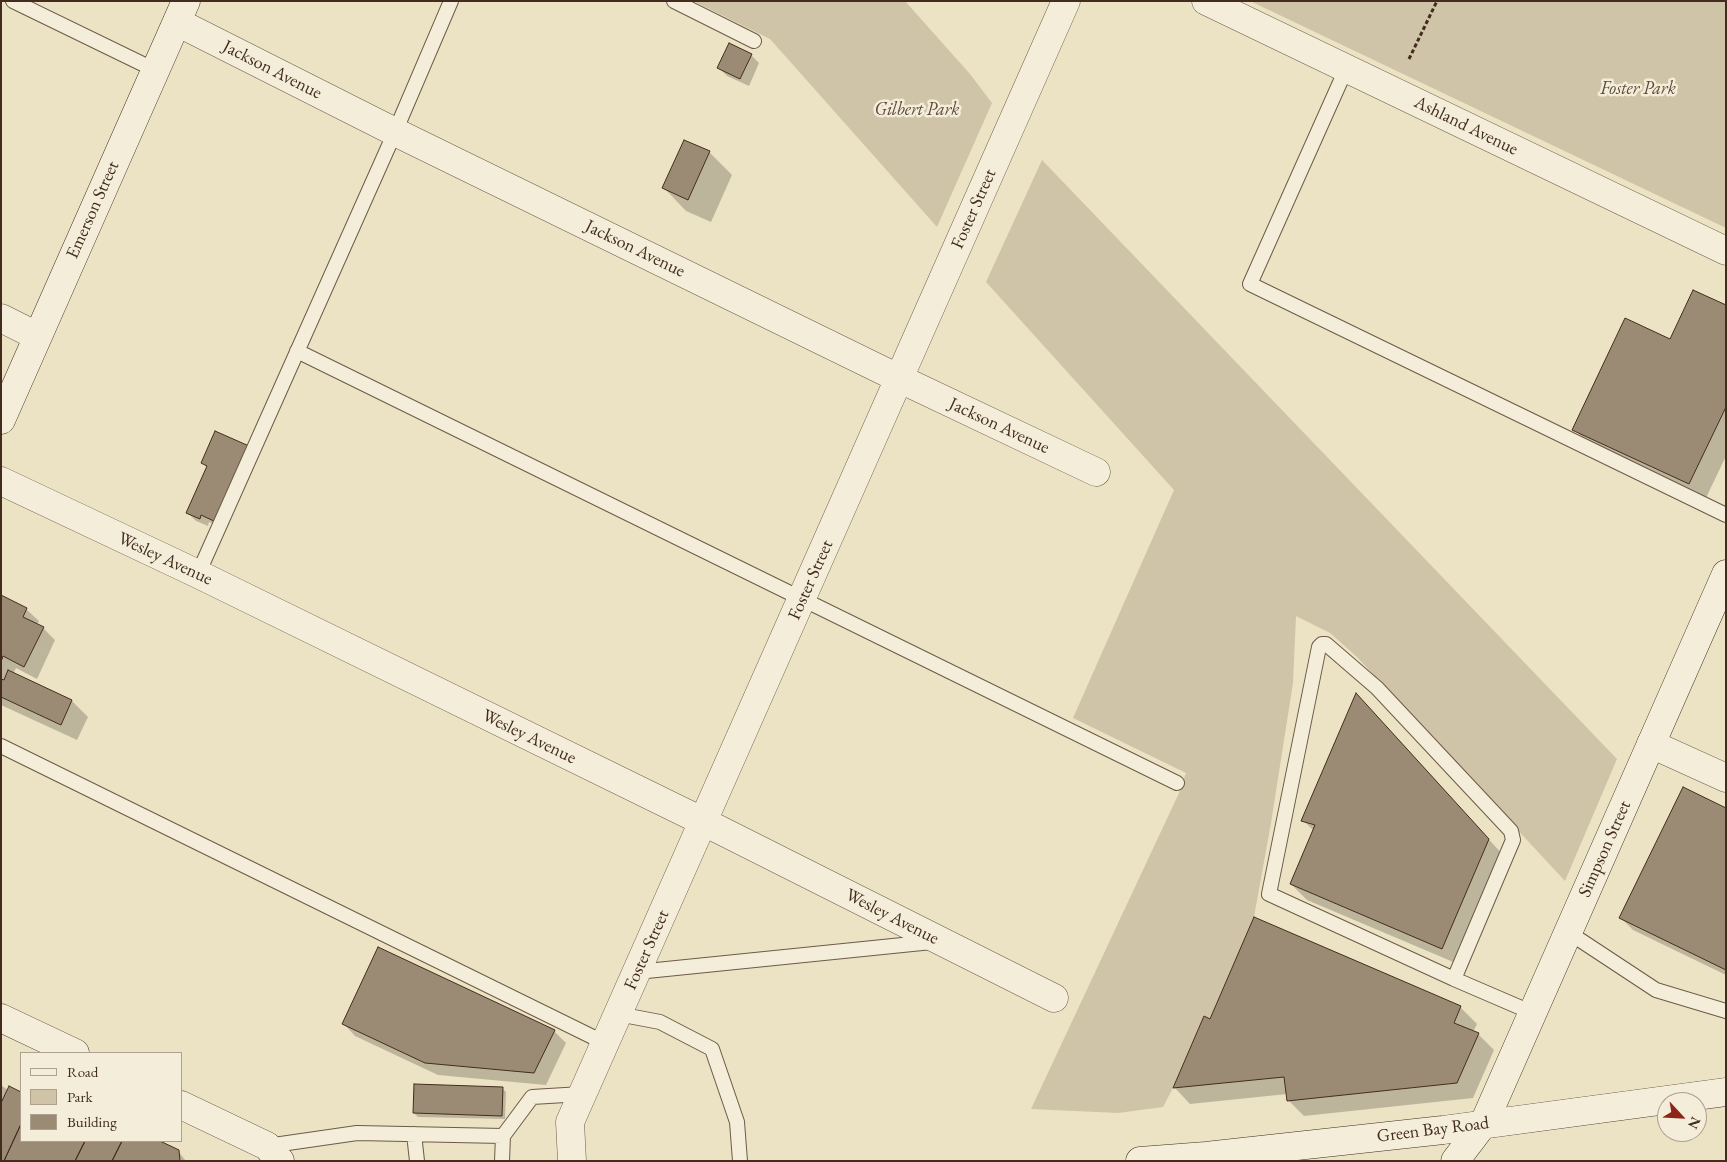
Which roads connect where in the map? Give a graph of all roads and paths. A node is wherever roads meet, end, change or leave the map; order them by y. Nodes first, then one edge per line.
1 (13, 1) edge
2 (450, 1) edge
3 (674, 1) edge
4 (1066, 1) edge
5 (1206, 1) edge
6 (1437, 1) edge
7 (181, 12) edge
8 (754, 41) dead end
9 (1409, 59) dead end
10 (1346, 69) junction
11 (155, 70) junction
12 (395, 132) junction
13 (1726, 250) edge
14 (1, 318) edge
15 (37, 336) junction
16 (297, 352) junction
17 (898, 378) junction
18 (1, 420) edge
19 (1096, 472) dead end
20 (1, 481) edge
21 (1726, 515) edge
22 (198, 574) junction
23 (1726, 574) edge
24 (802, 600) junction
25 (1651, 744) junction
26 (1, 746) edge
27 (1726, 778) edge
28 (1177, 783) dead end
29 (704, 822) junction
30 (1568, 932) junction
31 (941, 941) junction
32 (637, 972) junction
33 (1454, 979) junction
34 (1054, 998) dead end
35 (1726, 1011) edge
36 (1533, 1013) junction
37 (618, 1014) junction
38 (1, 1018) edge
39 (605, 1043) junction
40 (73, 1052) edge
41 (1726, 1092) edge
42 (582, 1094) junction
43 (182, 1106) edge
44 (1484, 1123) junction
45 (414, 1134) junction
46 (503, 1136) junction
47 (274, 1154) edge
48 (416, 1161) edge
49 (502, 1161) edge
50 (572, 1161) edge
51 (740, 1161) edge
52 (1140, 1161) edge
53 (1455, 1161) edge
54 (1480, 1161) edge

1 - 11 lane
2 - 12 lane
3 - 8 lane
4 - 17 street, Foster Street
5 - 10 street, Ashland Avenue
6 - 9 path
7 - 11 street, Emerson Street
7 - 12 street, Jackson Avenue
10 - 13 street, Ashland Avenue
10 - 21 lane
11 - 15 street, Emerson Street
12 - 16 lane
12 - 17 street, Jackson Avenue
14 - 15 street
15 - 18 street, Emerson Street
16 - 22 lane
16 - 24 lane
17 - 19 street, Jackson Avenue
17 - 24 street, Foster Street
20 - 22 street, Wesley Avenue
22 - 29 street, Wesley Avenue
23 - 25 street, Simpson Street
24 - 28 lane
24 - 29 street, Foster Street
25 - 27 street
25 - 30 street, Simpson Street
26 - 39 lane
29 - 31 street, Wesley Avenue
29 - 32 street, Foster Street
30 - 35 lane
30 - 36 street, Simpson Street
31 - 32 lane
31 - 34 street, Wesley Avenue
32 - 37 street, Foster Street
33 - 33 lane
33 - 36 lane
36 - 44 street, Simpson Street
37 - 39 street, Foster Street
37 - 51 lane
38 - 40 street
39 - 42 street, Foster Street
41 - 44 street, Green Bay Road
42 - 46 lane
42 - 50 street, Foster Street
43 - 47 street
44 - 52 street, Green Bay Road
44 - 53 street, Simpson Street
44 - 54 street, Simpson Street
45 - 46 lane
45 - 47 lane
45 - 48 lane
46 - 49 lane

